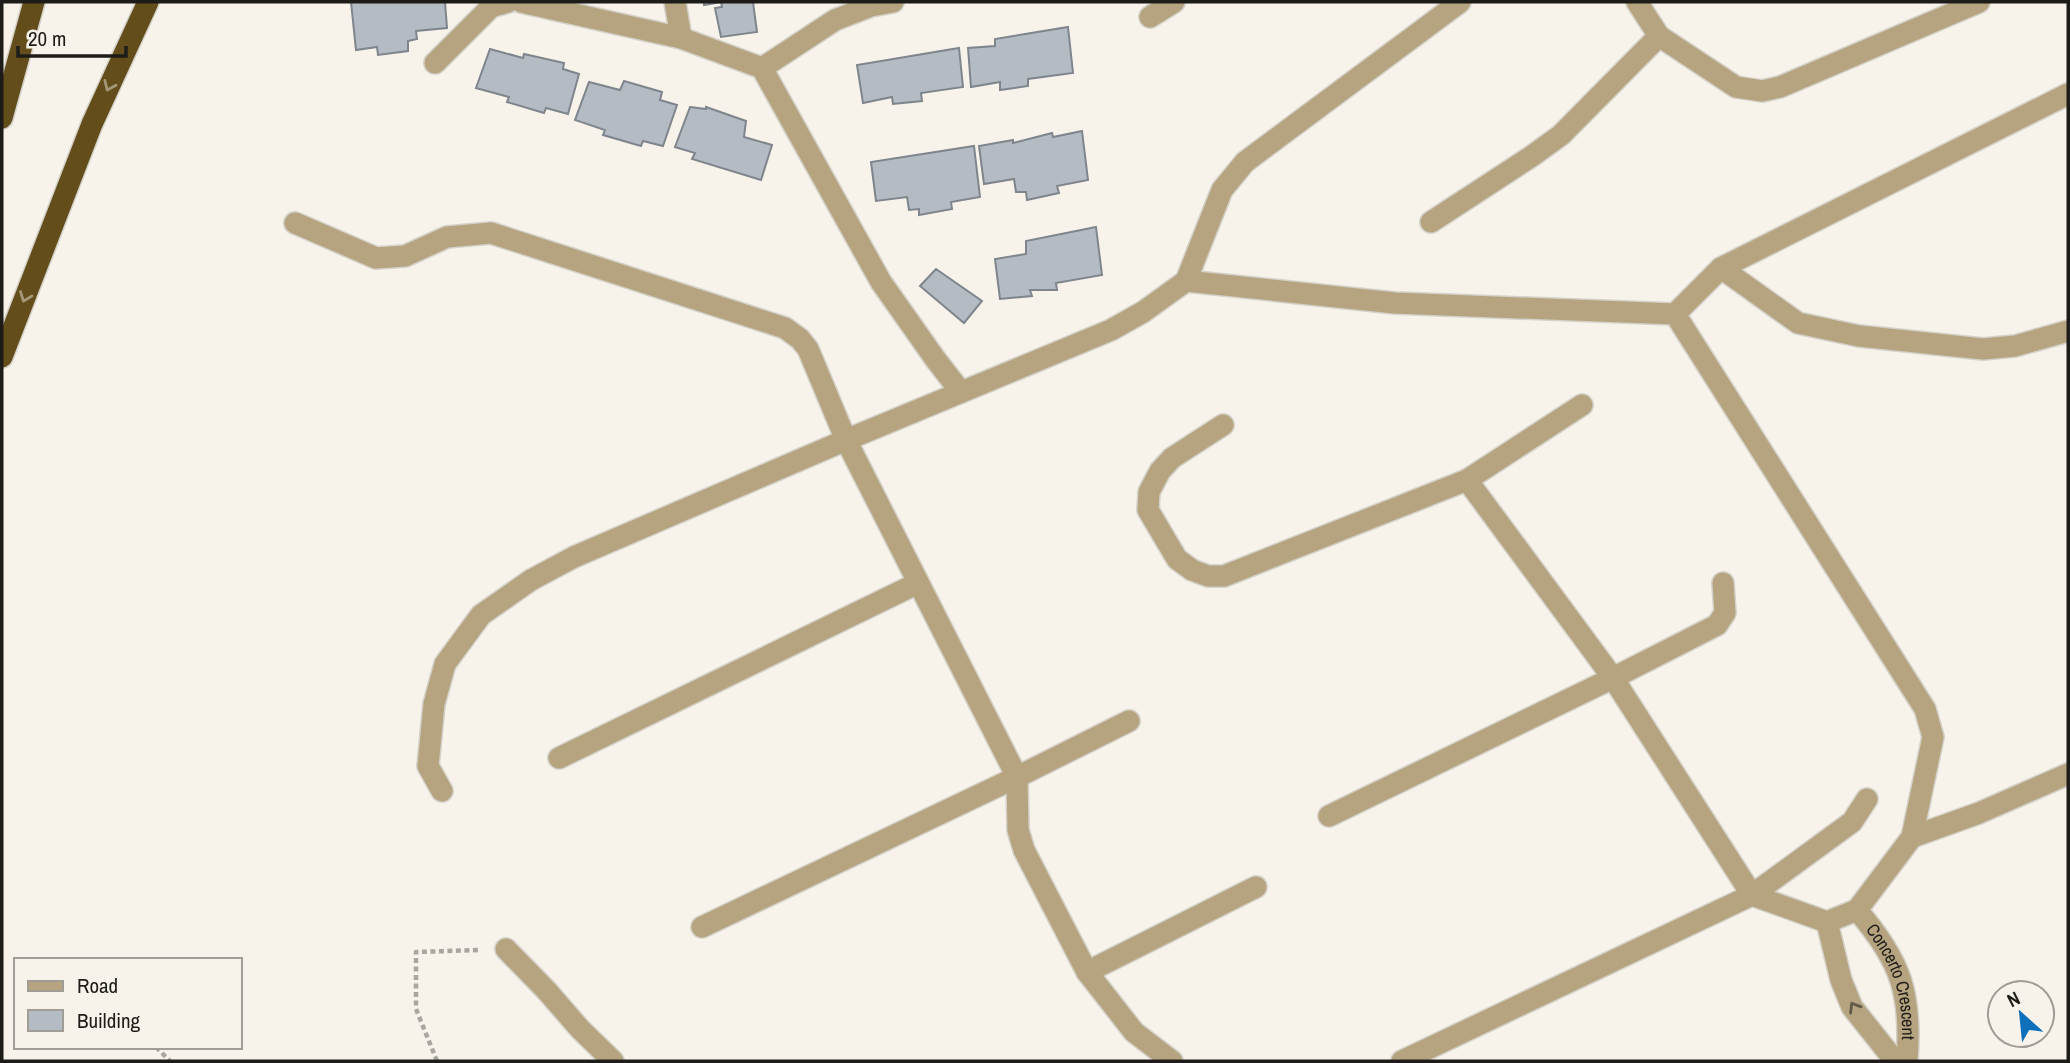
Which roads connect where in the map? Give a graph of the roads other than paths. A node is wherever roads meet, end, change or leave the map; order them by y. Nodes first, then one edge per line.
1 (34, 2) edge
2 (148, 2) edge
3 (508, 2) edge
4 (521, 2) edge
5 (675, 2) edge
6 (893, 2) edge
7 (1174, 2) edge
8 (1460, 2) edge
9 (1637, 2) edge
10 (1979, 2) edge
11 (1150, 17) dead end
12 (1658, 36) junction
13 (681, 38) junction
14 (435, 63) dead end
15 (762, 68) junction
16 (2068, 94) edge
17 (2, 118) edge
18 (1431, 222) dead end
19 (295, 223) dead end
20 (1721, 268) junction
21 (1186, 281) junction
22 (1675, 314) junction
23 (2068, 331) edge
24 (2, 357) edge
25 (961, 392) junction
26 (1582, 405) dead end
27 (1223, 425) dead end
28 (846, 440) junction
29 (1467, 480) junction
30 (918, 583) junction
31 (1723, 583) dead end
32 (1613, 678) junction
33 (1129, 721) dead end
34 (559, 758) dead end
35 (2068, 774) edge
36 (1017, 777) junction
37 (442, 791) dead end
38 (1867, 799) dead end
39 (1329, 816) dead end
40 (1912, 837) junction
41 (1256, 887) dead end
42 (1752, 895) junction
43 (1857, 910) junction
44 (1827, 922) junction
45 (702, 927) dead end
46 (506, 949) road end
47 (1087, 972) junction
48 (613, 1061) edge
49 (1172, 1061) edge
50 (1402, 1061) edge
51 (1895, 1061) edge
52 (1907, 1061) edge

1 - 17 highway
2 -> 24 highway
3 - 14 street
4 - 13 street
5 - 13 street
6 - 15 street
7 - 11 street
8 - 21 street
9 - 12 street
10 - 12 street
12 - 18 street
13 - 15 street
15 - 25 street
16 - 20 street
19 - 28 street
20 - 22 street
20 - 23 street
21 - 22 street
21 - 25 street
22 - 40 street
25 - 28 street
26 - 29 street
27 - 29 street
28 - 30 street
28 - 37 street
29 - 32 street
30 - 34 street
30 - 36 street
31 - 32 street
32 - 39 street
32 - 42 street
33 - 36 street
35 - 40 street
36 - 45 street
36 - 47 street
38 - 42 street
40 - 43 street
41 - 47 street
42 - 44 street
42 - 50 street
43 - 44 street
43 - 52 street, Concerto Crescent
51 -> 44 street, Concerto Crescent
46 - 48 street
47 - 49 street

